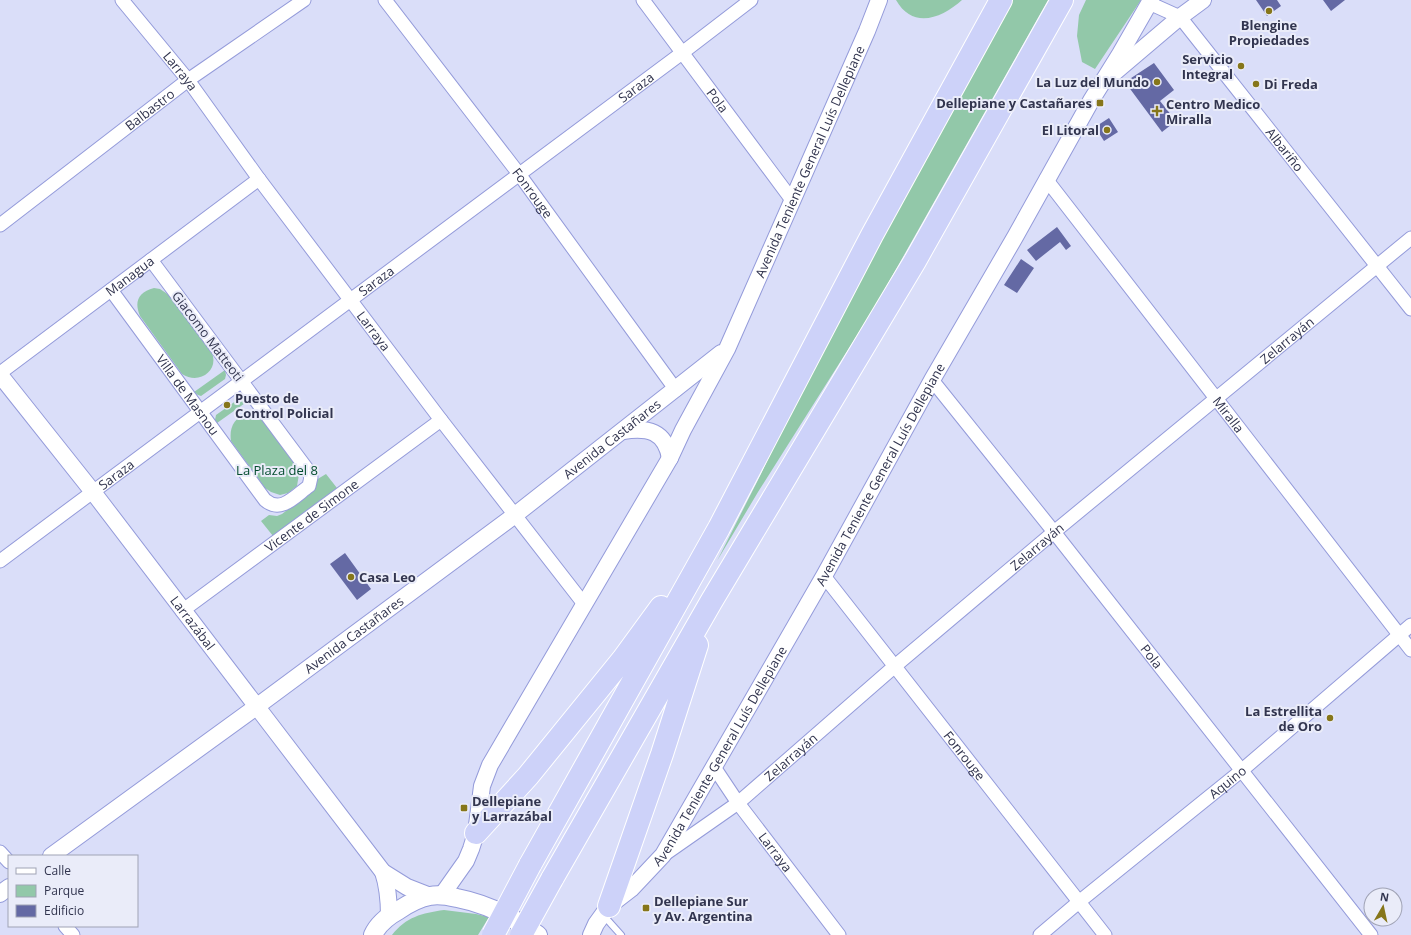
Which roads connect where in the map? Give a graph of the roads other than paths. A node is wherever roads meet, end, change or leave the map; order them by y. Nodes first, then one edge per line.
1 (122, 0) edge
2 (304, 0) edge
3 (385, 0) edge
4 (643, 0) edge
5 (751, 0) edge
6 (1002, 0) edge
7 (1062, 0) edge
8 (1203, 0) edge
9 (1150, 2) edge
10 (877, 6) edge
11 (1180, 17) junction
12 (682, 53) junction
13 (188, 80) junction
14 (1101, 84) junction
15 (519, 174) junction
16 (260, 179) junction
17 (1046, 179) junction
18 (792, 200) junction
19 (0, 225) edge
20 (1411, 238) edge
21 (151, 260) junction
22 (1378, 266) junction
23 (111, 290) junction
24 (351, 300) junction
25 (1411, 309) edge
26 (727, 349) junction
27 (0, 374) edge
28 (932, 380) junction
29 (242, 381) junction
30 (676, 390) junction
31 (1216, 399) junction
32 (201, 412) junction
33 (441, 420) junction
34 (623, 431) junction
35 (670, 458) junction
36 (307, 469) joint
37 (93, 492) junction
38 (265, 500) joint
39 (515, 515) junction
40 (719, 528) junction
41 (1054, 532) junction
42 (0, 561) edge
43 (824, 576) junction
44 (711, 602) junction
45 (584, 604) junction
46 (182, 611) junction
47 (1411, 625) edge
48 (1399, 635) junction
49 (1411, 650) edge
50 (894, 666) junction
51 (256, 707) junction
52 (714, 767) junction
53 (1241, 771) junction
54 (738, 803) junction
55 (476, 833) junction
56 (0, 852) edge
57 (52, 855) edge
58 (664, 855) junction
59 (8, 861) edge
60 (383, 872) junction
61 (8, 888) edge
62 (0, 894) edge
63 (436, 896) junction
64 (1080, 901) junction
65 (606, 910) junction
66 (389, 916) junction
67 (66, 927) edge
68 (372, 933) edge
69 (73, 935) edge
70 (493, 935) edge
71 (521, 935) edge
72 (538, 935) edge
73 (591, 935) edge
74 (622, 935) edge
75 (839, 935) edge
76 (1040, 935) edge
77 (1105, 935) edge
78 (1371, 935) edge

1 - 13 street, Larraya
2 - 13 street, Balbastro
3 - 15 street, Fonrouge
4 - 12 street, Pola
5 - 12 street, Saraza
6 - 40 highway
7 - 44 highway
8 - 11 street
9 - 11 street, Albariño
9 - 14 street, Avenida Teniente General Luís Dellepiane
10 - 18 street, Avenida Teniente General Luís Dellepiane
11 - 14 street
11 - 22 street, Albariño
12 - 15 street, Saraza
12 - 18 street, Pola
13 - 16 street, Larraya
13 - 19 street, Balbastro
14 - 17 street, Avenida Teniente General Luís Dellepiane
15 - 24 street, Saraza
15 - 30 street, Fonrouge
16 - 21 street, Managua
16 - 24 street, Larraya
17 - 28 street, Avenida Teniente General Luís Dellepiane
17 - 31 street, Miralla
18 - 26 street, Avenida Teniente General Luís Dellepiane
20 - 22 street, Zelarrayán
21 - 23 street, Managua
21 - 29 street, Giacomo Matteoti
22 - 25 street, Albariño
22 - 31 street, Zelarrayán
23 - 27 street, Managua
23 - 32 street, Villa de Masnou
24 - 29 street, Saraza
24 - 33 street, Larraya
26 - 30 street, Avenida Castañares
26 - 35 street, Avenida Teniente General Luís Dellepiane
27 - 37 street, Larrazábal
28 - 41 street, Pola
28 - 43 street, Avenida Teniente General Luís Dellepiane
29 - 32 street, Saraza
29 - 36 street, Giacomo Matteoti
30 - 34 street, Avenida Castañares
31 - 41 street, Zelarrayán
31 - 48 street, Miralla
32 - 37 street, Saraza
32 - 38 street, Villa de Masnou
33 - 39 street, Larraya
33 - 46 street, Vicente de Simone
34 - 35 street
34 - 39 street, Avenida Castañares
35 - 45 street, Avenida Teniente General Luís Dellepiane
36 - 38 street, Vicente de Simone
37 - 42 street, Saraza
37 - 46 street, Larrazábal
39 - 45 street, Larraya
39 - 51 street, Avenida Castañares
40 - 55 highway
40 - 70 highway, bridge
41 - 50 street, Zelarrayán
41 - 53 street, Pola
43 - 50 street, Fonrouge
43 - 52 street, Avenida Teniente General Luís Dellepiane
44 - 65 highway
44 - 71 highway, bridge
45 - 55 street, Avenida Teniente General Luís Dellepiane
46 - 51 street, Larrazábal
47 - 48 street, Aquino
48 - 49 street, Miralla
48 - 53 street, Aquino
50 - 54 street, Zelarrayán
50 - 64 street, Fonrouge
51 - 57 street, Avenida Castañares
51 - 60 street, Larrazábal
52 - 54 street, Larraya
52 - 58 street, Avenida Teniente General Luís Dellepiane
53 - 64 street, Aquino
53 - 78 street, Pola
54 - 58 street, Zelarrayán
54 - 75 street, Larraya
55 - 63 street, Avenida Teniente General Luís Dellepiane
56 - 59 street
58 - 65 street, Avenida Teniente General Luís Dellepiane
60 - 63 street, Larrazábal
60 - 66 street, Larrazábal
61 - 62 street
63 - 66 main road
63 - 72 main road
64 - 76 street, Aquino
64 - 77 street, Fonrouge
65 - 73 street, Avenida Teniente General Luís Dellepiane
65 - 74 lane
66 - 68 main road
67 - 69 street

